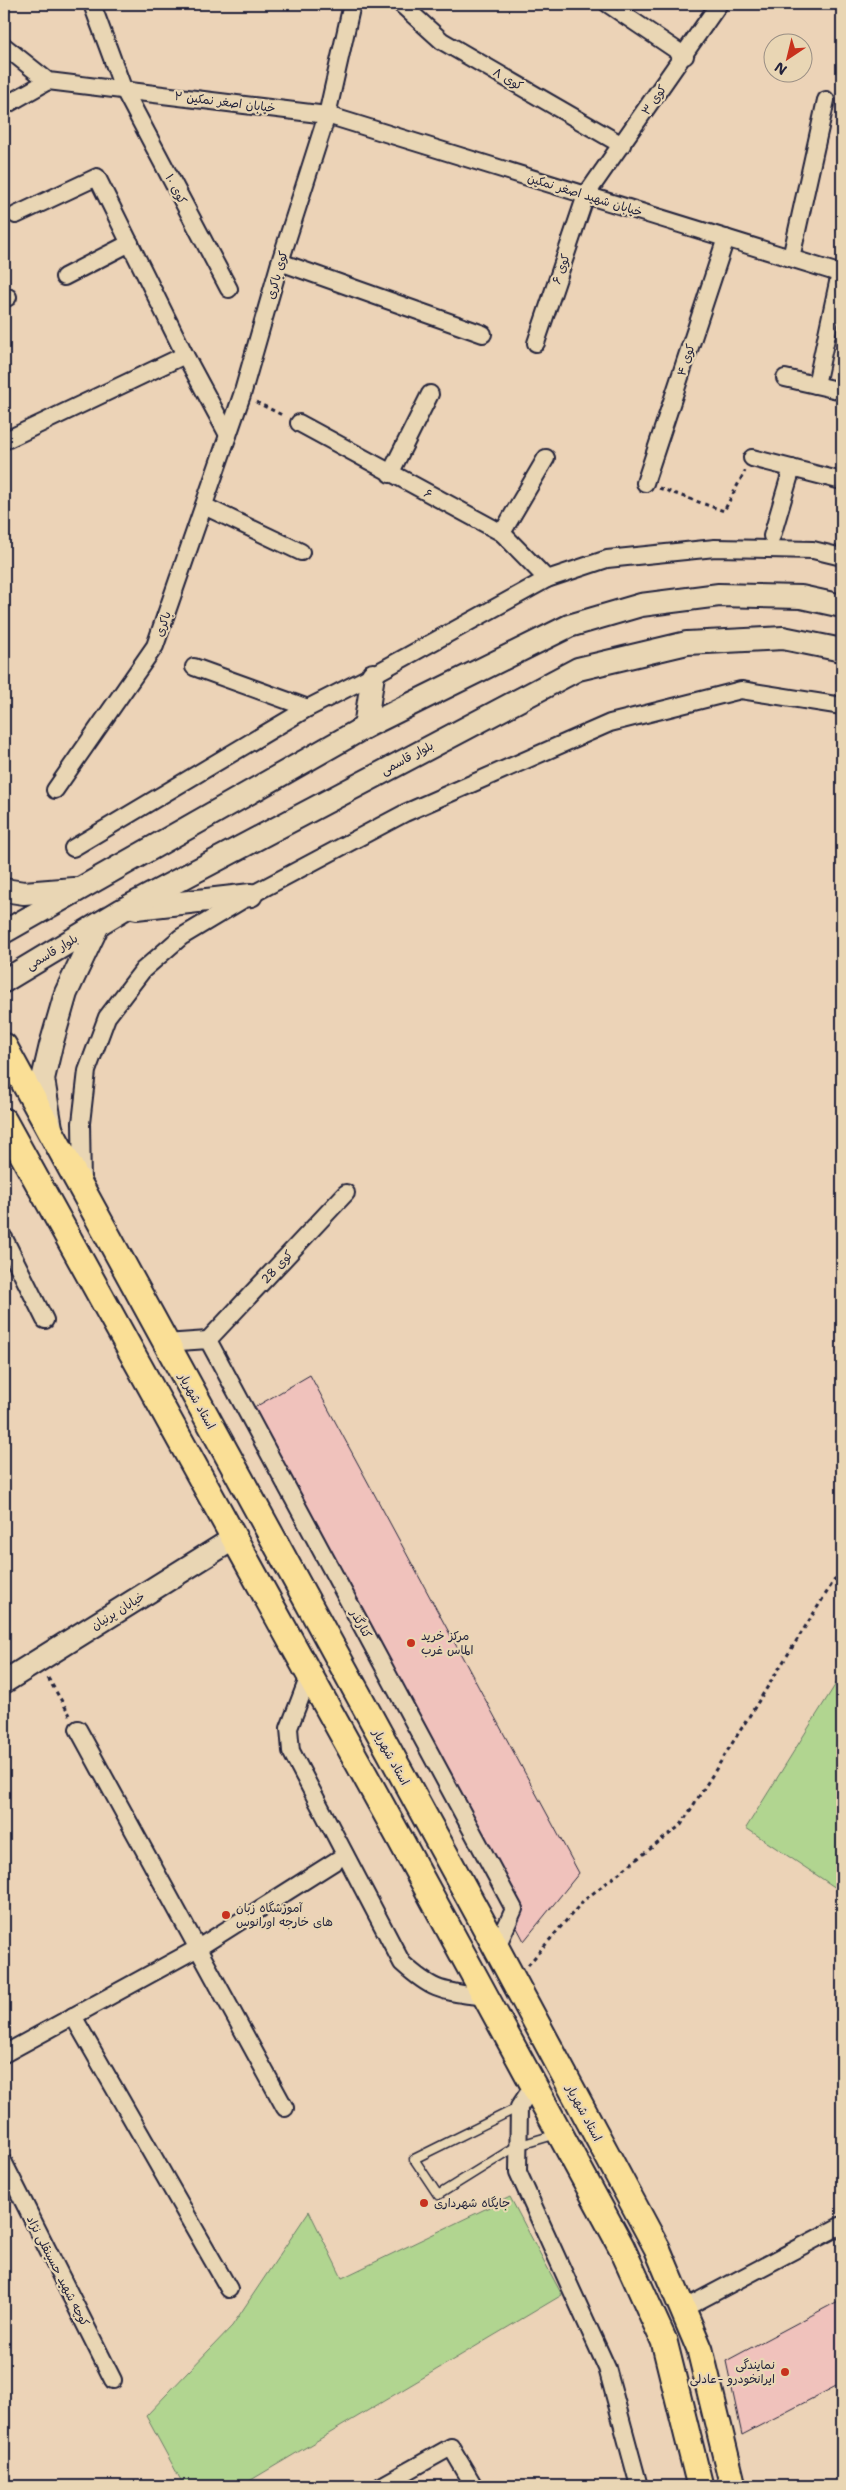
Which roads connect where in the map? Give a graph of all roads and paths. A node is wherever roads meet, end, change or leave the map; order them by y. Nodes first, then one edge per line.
1 (92, 4) edge
2 (352, 4) edge
3 (401, 4) edge
4 (608, 4) edge
5 (720, 4) edge
6 (4, 46) edge
7 (685, 56) junction
8 (48, 81) junction
9 (123, 88) junction
10 (826, 100) dead end
11 (4, 106) edge
12 (327, 115) junction
13 (622, 145) junction
14 (586, 195) junction
15 (16, 215) dead end
16 (726, 238) junction
17 (130, 243) junction
18 (791, 258) junction
19 (280, 262) junction
20 (841, 274) edge
21 (64, 277) dead end
22 (229, 290) dead end
23 (483, 334) dead end
24 (536, 343) dead end
25 (185, 355) junction
26 (785, 378) dead end
27 (816, 385) junction
28 (842, 391) edge
29 (430, 394) dead end
30 (242, 395) junction
31 (299, 423) joint
32 (228, 435) junction
33 (4, 441) edge
34 (546, 458) dead end
35 (752, 458) joint
36 (792, 468) junction
37 (390, 474) junction
38 (842, 481) edge
39 (645, 483) joint
40 (204, 506) junction
41 (502, 533) junction
42 (772, 536) dead end
43 (301, 552) dead end
44 (842, 557) edge
45 (547, 579) junction
46 (842, 606) edge
47 (842, 650) edge
48 (194, 667) dead end
49 (373, 675) junction
50 (842, 706) edge
51 (308, 708) junction
52 (365, 728) junction
53 (55, 790) dead end
54 (74, 848) dead end
55 (80, 888) junction
56 (4, 890) edge
57 (251, 895) junction
58 (122, 910) junction
59 (98, 925) junction
60 (4, 932) edge
61 (4, 980) edge
62 (4, 1046) edge
63 (4, 1121) edge
64 (52, 1136) junction
65 (82, 1191) junction
66 (346, 1193) dead end
67 (4, 1238) edge
68 (45, 1320) dead end
69 (208, 1340) junction
70 (165, 1343) junction
71 (233, 1539) junction
72 (842, 1568) edge
73 (38, 1661) junction
74 (309, 1676) junction
75 (4, 1682) edge
76 (78, 1728) joint
77 (345, 1855) junction
78 (477, 1912) junction
79 (447, 1928) junction
80 (198, 1948) junction
81 (496, 1948) junction
82 (514, 1982) junction
83 (484, 1997) junction
84 (74, 2016) junction
85 (4, 2054) edge
86 (533, 2086) junction
87 (519, 2107) junction
88 (285, 2108) dead end
89 (559, 2134) junction
90 (517, 2146) junction
91 (4, 2162) edge
92 (842, 2225) edge
93 (229, 2289) dead end
94 (683, 2309) junction
95 (113, 2380) dead end
96 (381, 2486) edge
97 (474, 2486) edge
98 (639, 2486) edge
99 (700, 2486) edge
100 (734, 2486) edge

1 - 9 street, کوی ۱۰
2 - 12 street, کوی باکری
3 - 13 street, کوی ۸
4 - 7 street
5 - 7 street, کوی ۳
6 - 8 street
7 - 13 street, کوی ۳
8 - 9 street, خیابان اصغر نمکین ۲
8 - 11 street
9 - 12 street, خیابان اصغر نمکین ۲
9 - 22 street, کوی ۱۰
10 - 18 street
12 - 14 street, خیابان شهید اصغر نمکین
12 - 19 street, کوی باکری
13 - 14 street, کوی ۳
14 - 16 street, خیابان شهید اصغر نمکین
14 - 24 street, کوی ۶
15 - 17 street
16 - 18 street, خیابان شهید اصغر نمکین
16 - 39 street, کوی ۴
17 - 21 street
17 - 25 street
18 - 20 street, خیابان شهید اصغر نمکین
19 - 23 street
19 - 30 street, کوی باکری
20 - 27 street
25 - 32 street
25 - 33 street
26 - 27 street
27 - 28 street
29 - 37 street
30 - 31 path
30 - 32 street, کوی باکری
31 - 37 street, ۶
32 - 40 street, باکری
34 - 41 street
35 - 36 street
35 - 39 path
36 - 38 street
36 - 42 street
37 - 41 street, ۶
40 - 43 street
40 - 53 street, باکری
41 - 45 street, ۶
44 - 45 street
45 - 49 street
46 - 52 main road
47 - 58 main road, بلوار قاسمی
48 - 51 street
49 - 51 street
49 - 52 main road
50 - 57 street
51 - 54 street
52 - 55 main road
55 - 56 main road
55 - 60 main road
57 - 58 main road
57 - 65 street
58 - 59 main road, بلوار قاسمی
59 - 61 main road, بلوار قاسمی
59 - 64 main road
62 - 64 main road, استاد شهریار
63 - 71 main road
64 - 65 main road, استاد شهریار
65 - 70 main road, استاد شهریار
66 - 69 street, کوی 28
67 - 68 street
69 - 70 street
69 - 81 street, کنارگذر
70 - 78 main road, استاد شهریار
71 - 73 main road, خیابان پرنیان
71 - 74 main road
72 - 82 path
73 - 75 main road, خیابان پرنیان
73 - 76 path
74 - 77 street
74 - 79 main road
76 - 80 street
77 - 80 street
77 - 83 street
78 - 79 main road
78 - 81 main road, استاد شهریار
79 - 83 main road
80 - 84 street
80 - 88 street
81 - 82 main road, استاد شهریار
82 - 94 main road, استاد شهریار
83 - 86 main road
84 - 85 street
84 - 93 street
86 - 87 street
86 - 89 main road
87 - 90 street
87 - 90 lane
89 - 90 lane
89 - 99 main road
90 - 98 street
91 - 95 street, کوچه شهید حسینقلی نژاد
92 - 94 street
94 - 100 main road, استاد شهریار
96 - 97 street

